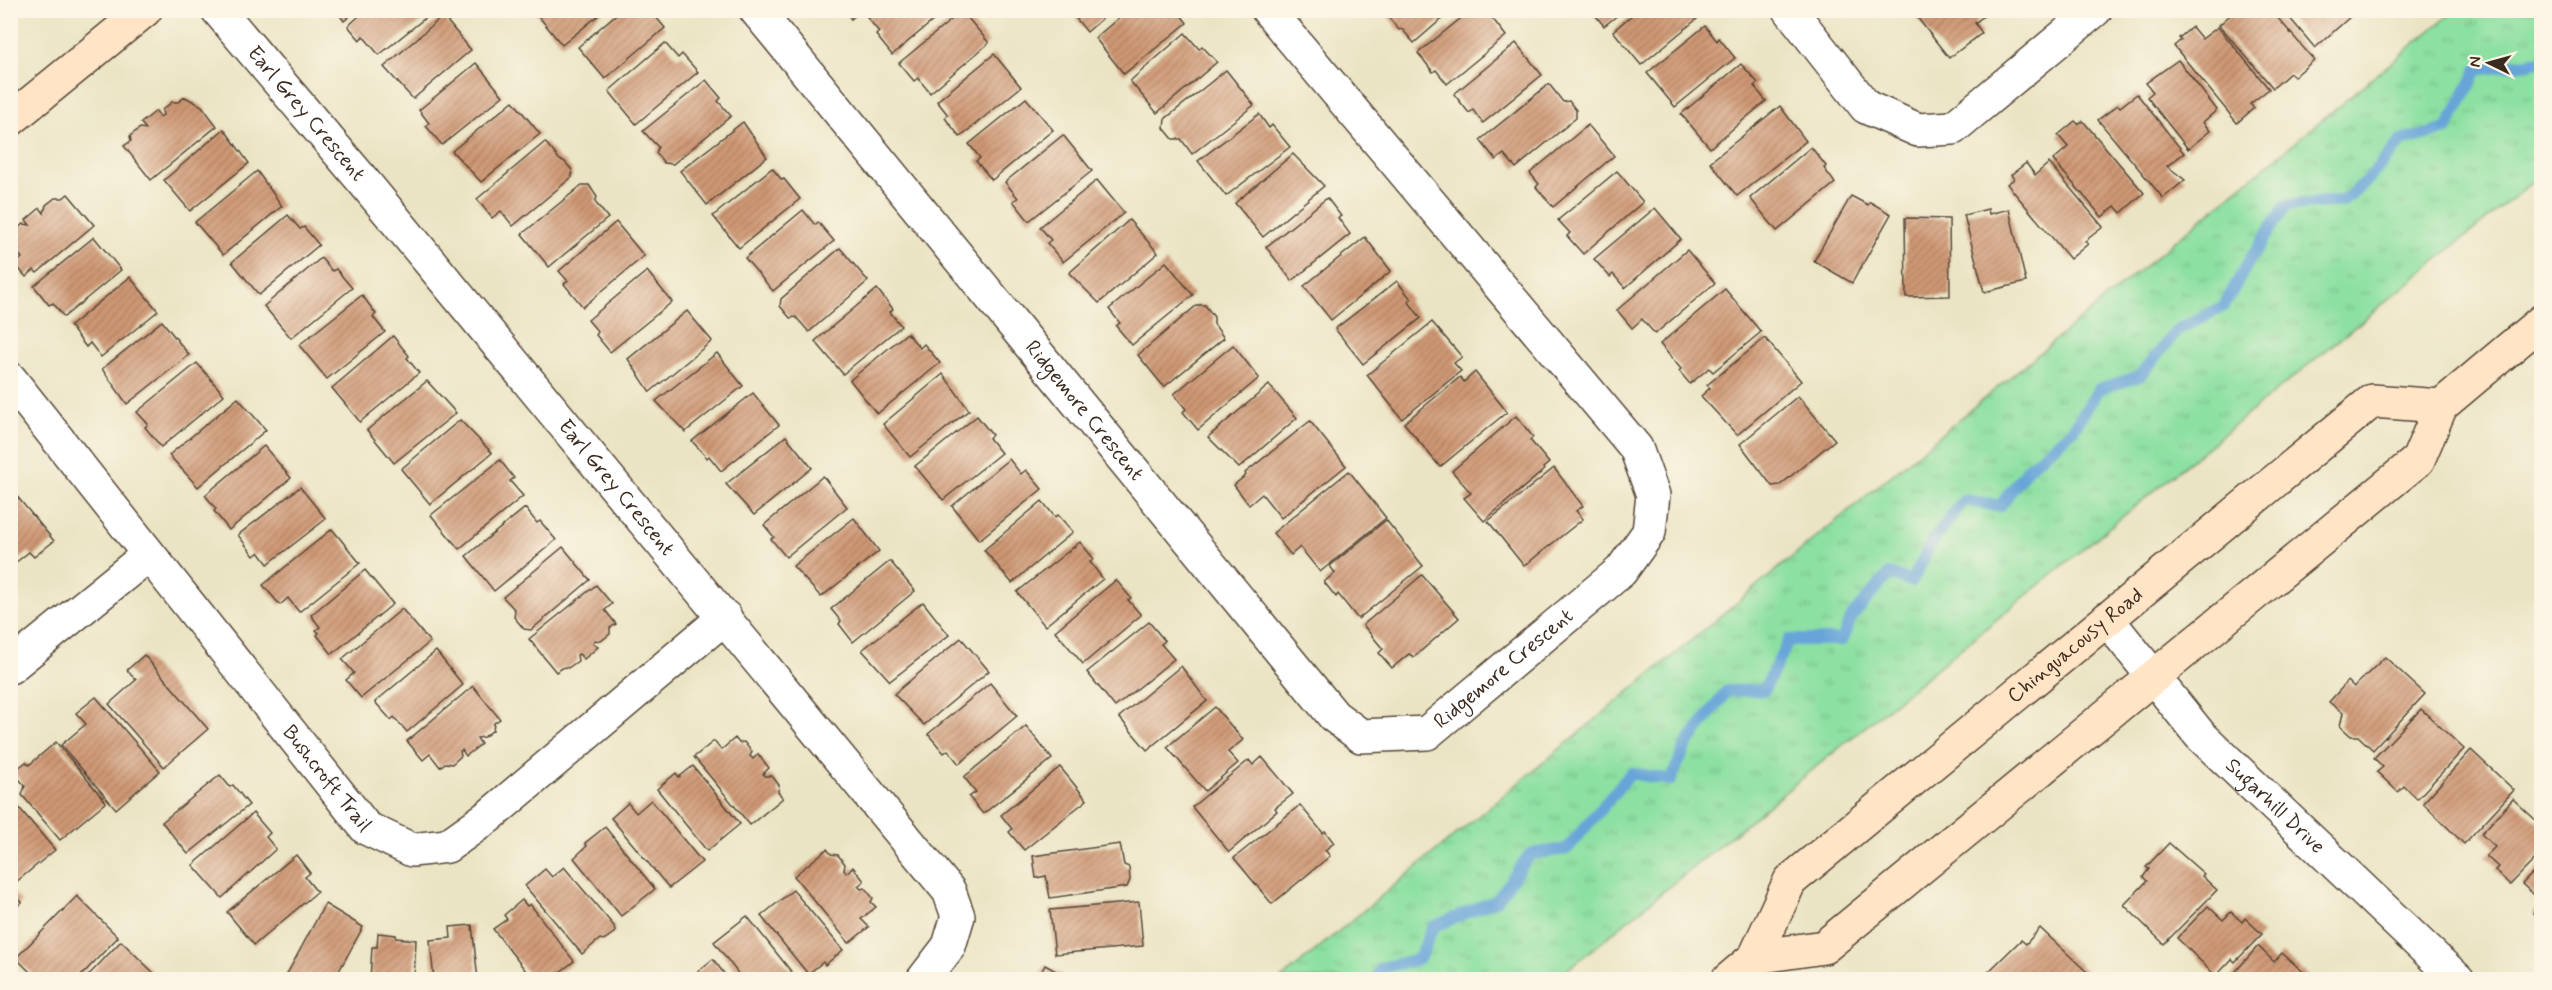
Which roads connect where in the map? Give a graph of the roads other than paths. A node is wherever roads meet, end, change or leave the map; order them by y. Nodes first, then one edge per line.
1 (146, 10) edge
2 (218, 10) edge
3 (756, 10) edge
4 (1268, 10) edge
5 (1790, 10) edge
6 (2095, 10) edge
7 (10, 120) edge
8 (2541, 321) edge
9 (10, 379) edge
10 (2441, 406) junction
11 (148, 555) junction
12 (725, 617) junction
13 (2107, 619) junction
14 (10, 667) edge
15 (2153, 677) junction
16 (1755, 957) junction
17 (923, 980) edge
18 (1728, 980) edge
19 (2458, 980) edge

1 - 7 main road
2 - 12 street, Earl Grey Crescent
3 - 4 street, Ridgemore Crescent
5 - 6 street
8 - 10 main road
9 - 11 street, Bushcroft Trail
10 - 13 main road, Chinguacousy Road
10 - 15 main road
11 - 12 street, Bushcroft Trail
11 - 14 street
12 - 17 street, Earl Grey Crescent
13 - 15 street, Sugarhill Drive
13 - 16 main road, Chinguacousy Road
15 - 16 main road
15 - 19 street, Sugarhill Drive
16 - 18 main road, Chinguacousy Road

